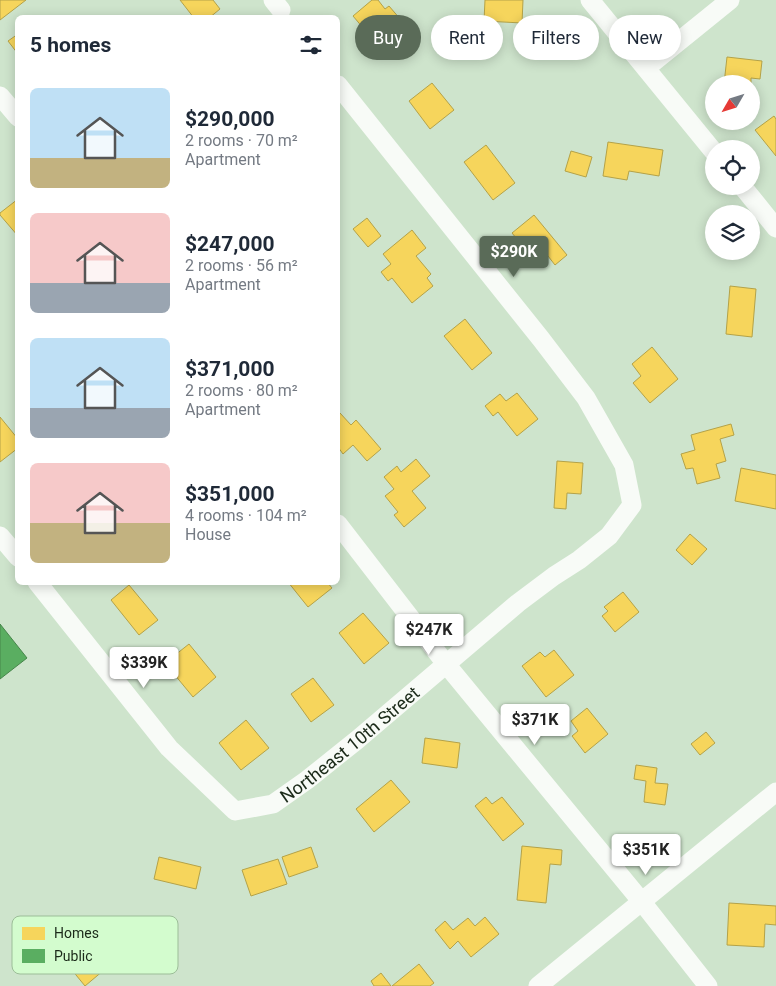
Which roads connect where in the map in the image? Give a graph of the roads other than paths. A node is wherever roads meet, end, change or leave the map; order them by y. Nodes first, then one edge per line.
1 (590, 0) edge
2 (730, 0) edge
3 (646, 68) junction
4 (340, 87) edge
5 (0, 96) edge
6 (15, 114) edge
7 (705, 141) edge
8 (749, 195) edge
9 (776, 228) edge
10 (340, 527) edge
11 (0, 536) edge
12 (15, 554) edge
13 (40, 585) edge
14 (446, 664) junction
15 (776, 792) edge
16 (642, 902) junction
17 (538, 986) edge
18 (708, 986) edge

1 - 3 street
2 - 3 street
3 - 7 street
4 - 14 street, Northeast 10th Street
5 - 6 street
8 - 9 street
10 - 14 street
11 - 12 street
13 - 14 street, Northeast 10th Street
14 - 16 street
15 - 16 street
16 - 17 street
16 - 18 street

